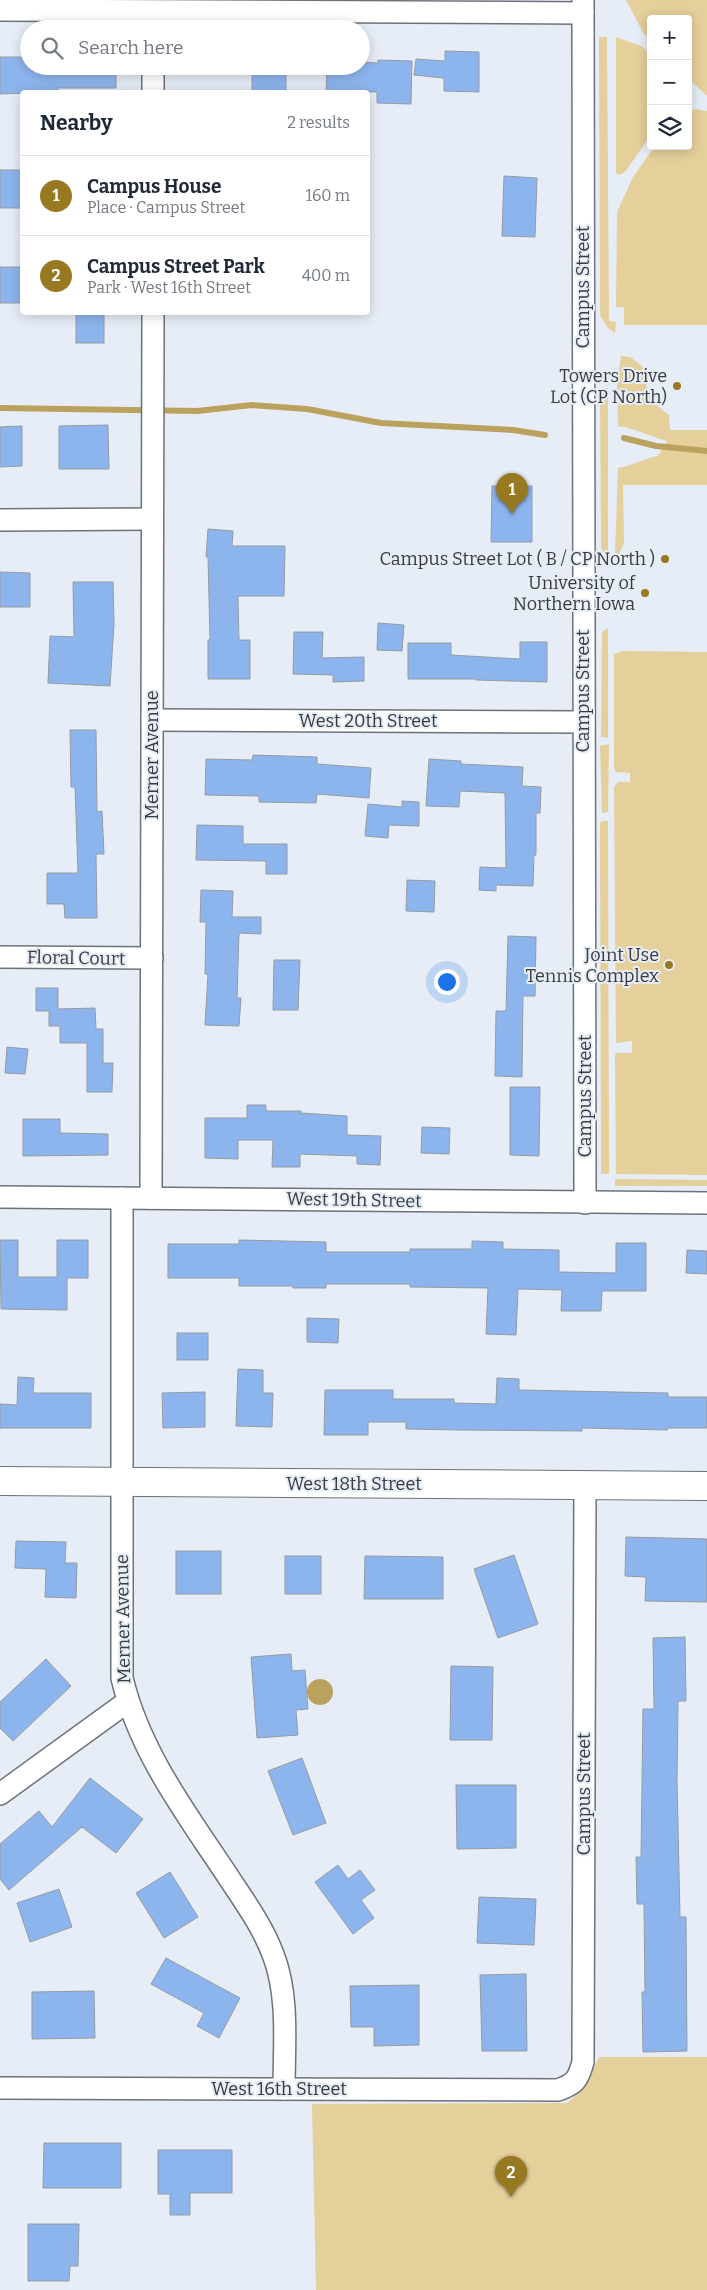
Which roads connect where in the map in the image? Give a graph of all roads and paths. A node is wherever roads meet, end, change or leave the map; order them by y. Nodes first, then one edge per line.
1 (582, 6) edge
2 (0, 10) edge
3 (153, 13) edge
4 (153, 75) edge
5 (153, 90) edge
6 (153, 315) edge
7 (152, 519) junction
8 (0, 520) edge
9 (152, 720) junction
10 (584, 722) junction
11 (0, 957) edge
12 (152, 958) junction
13 (0, 1197) edge
14 (122, 1198) junction
15 (151, 1198) junction
16 (585, 1203) junction
17 (707, 1203) edge
18 (0, 1481) edge
19 (122, 1482) junction
20 (585, 1485) junction
21 (707, 1486) edge
22 (127, 1702) junction
23 (0, 1794) edge
24 (0, 2088) edge
25 (284, 2089) junction
26 (558, 2090) joint

1 - 3 street
1 - 10 street, Campus Street
2 - 3 street
4 - 5 street
6 - 7 street, Merner Avenue
7 - 8 street
7 - 9 street, Merner Avenue
9 - 10 street, West 20th Street
9 - 12 street, Merner Avenue
10 - 16 street, Campus Street
11 - 12 street, Floral Court
12 - 15 street, Merner Avenue
13 - 14 street, West 19th Street
14 - 15 street, West 19th Street
14 - 19 street, Merner Avenue
15 - 16 street, West 19th Street
16 - 17 street, West 19th Street
18 - 19 main road, West 18th Street
19 - 20 main road, West 18th Street
19 - 22 street, Merner Avenue
20 - 21 main road, West 18th Street
20 - 26 street, Campus Street
22 - 23 street
22 - 25 street, Merner Avenue
24 - 25 street, West 16th Street
25 - 26 street, West 16th Street

